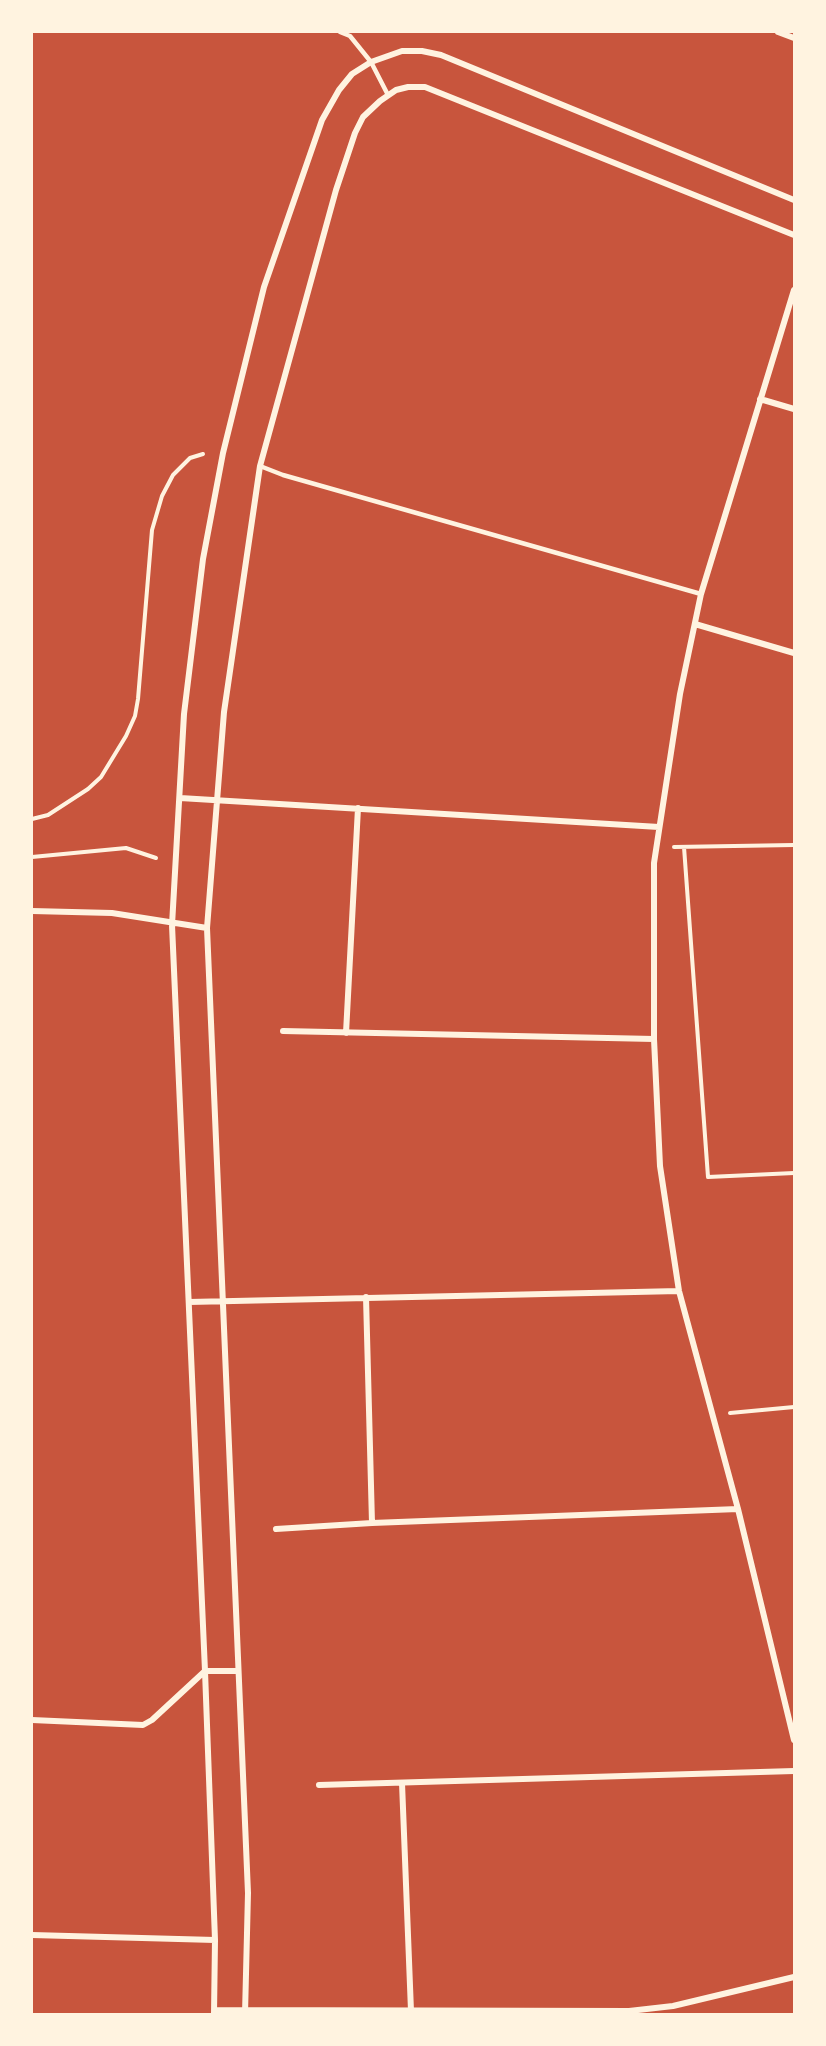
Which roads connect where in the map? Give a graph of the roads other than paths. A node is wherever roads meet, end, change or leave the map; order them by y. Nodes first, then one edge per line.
1 (340, 32) edge
2 (778, 32) edge
3 (795, 38) edge
4 (371, 62) junction
5 (388, 95) junction
6 (795, 200) edge
7 (795, 235) edge
8 (795, 290) edge
9 (760, 399) junction
10 (795, 409) edge
11 (260, 466) junction
12 (701, 594) junction
13 (695, 624) junction
14 (795, 653) edge
15 (180, 798) junction
16 (217, 799) junction
17 (358, 808) junction
18 (659, 827) junction
19 (32, 911) edge
20 (172, 924) junction
21 (207, 928) junction
22 (283, 1031) dead end
23 (346, 1033) junction
24 (654, 1039) junction
25 (679, 1291) junction
26 (366, 1297) junction
27 (223, 1300) junction
28 (189, 1302) junction
29 (738, 1509) junction
30 (372, 1523) junction
31 (276, 1529) dead end
32 (205, 1671) junction
33 (238, 1671) junction
34 (32, 1720) edge
35 (795, 1740) edge
36 (795, 1771) edge
37 (402, 1783) junction
38 (319, 1785) dead end
39 (32, 1935) edge
40 (215, 1940) junction
41 (795, 1977) edge
42 (411, 2011) junction
43 (215, 2012) edge
44 (245, 2013) edge

1 - 4 lane
2 - 3 street
4 - 5 lane
4 - 6 street
4 - 15 street
5 - 7 street
5 - 11 street
8 - 9 street
9 - 10 street
9 - 12 street
11 - 12 lane
11 - 16 street
12 - 13 street
13 - 14 street
13 - 18 street
15 - 16 street
15 - 20 street
16 - 17 street
16 - 21 street
17 - 18 street
17 - 23 street
18 - 24 street
19 - 20 street
20 - 21 street
20 - 28 street
21 - 27 street
22 - 23 street
23 - 24 street
24 - 25 street
25 - 26 street
25 - 29 street
26 - 27 street
26 - 30 street
27 - 28 street
27 - 33 street
28 - 32 street
29 - 30 street
29 - 35 street
30 - 31 street
32 - 33 street
32 - 34 street
32 - 40 street
33 - 44 street
36 - 37 street
37 - 38 street
37 - 42 street
39 - 40 street
40 - 43 street
41 - 42 street
42 - 44 street
43 - 44 street

